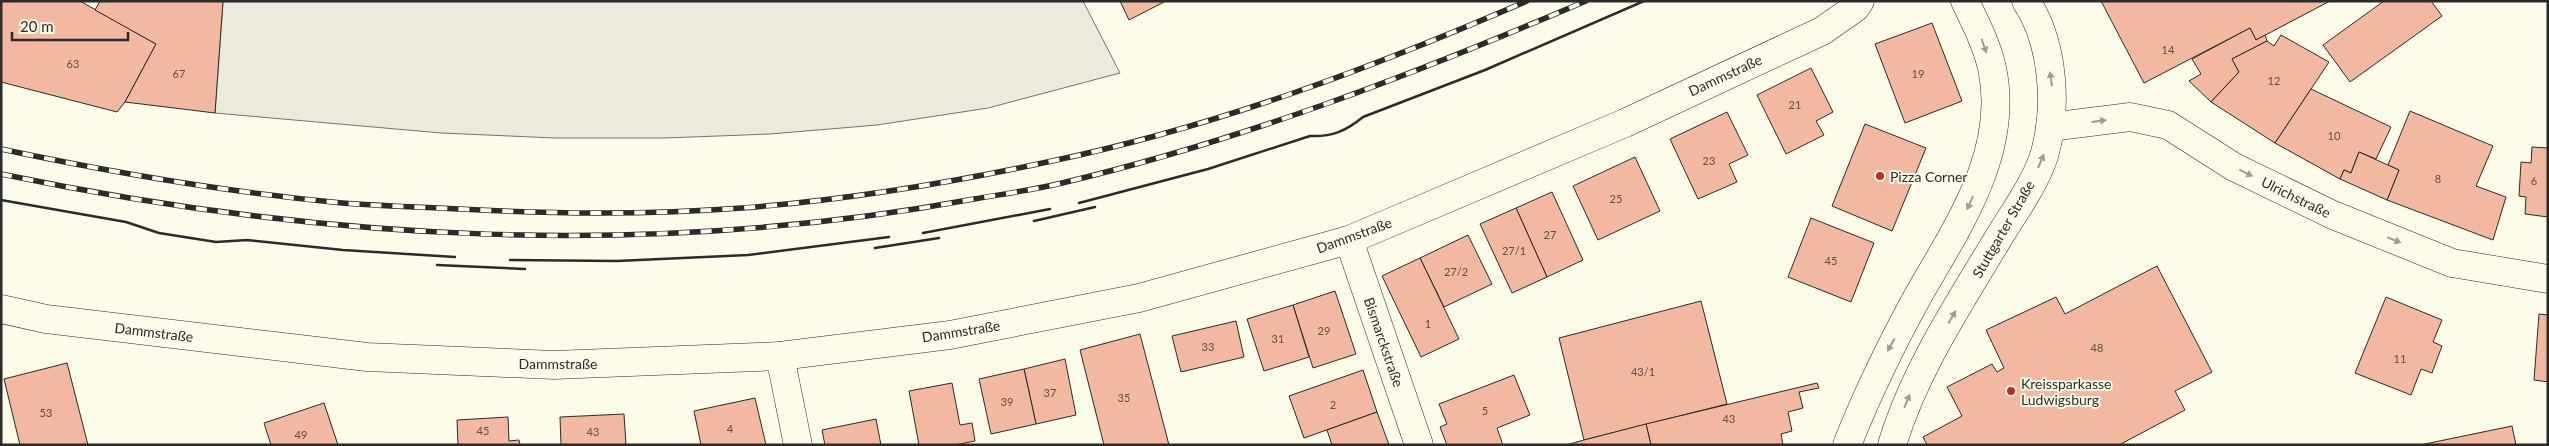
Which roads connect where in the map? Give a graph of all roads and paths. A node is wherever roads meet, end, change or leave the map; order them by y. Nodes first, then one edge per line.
1 (1860, 1) edge
2 (1965, 1) edge
3 (2026, 1) edge
4 (2050, 128) junction
5 (1350, 240) junction
6 (2548, 279) edge
7 (1, 309) edge
8 (780, 356) junction
9 (798, 445) edge
10 (1419, 445) edge
11 (1847, 445) edge
12 (1892, 445) edge

1 - 5 street, Dammstraße
2 -> 11 street
4 -> 3 street, Stuttgarter Straße
4 -> 6 street, Ulrichstraße
12 -> 4 street, Stuttgarter Straße
5 - 8 street, Dammstraße
5 - 10 street, Bismarckstraße
7 - 8 street, Dammstraße
8 - 9 street

